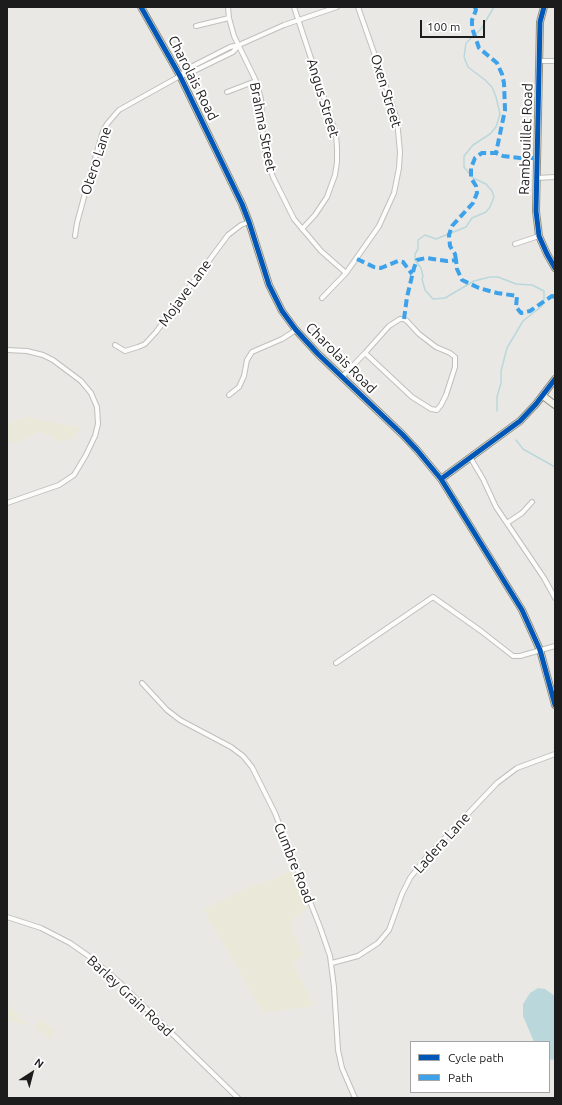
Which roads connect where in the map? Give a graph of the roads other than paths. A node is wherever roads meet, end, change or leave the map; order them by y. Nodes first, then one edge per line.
1 (141, 7) edge
2 (228, 7) edge
3 (294, 7) edge
4 (337, 7) edge
5 (358, 7) edge
6 (544, 7) edge
7 (229, 18) junction
8 (298, 20) junction
9 (196, 26) dead end
10 (239, 45) junction
11 (540, 61) junction
12 (555, 61) edge
13 (180, 76) junction
14 (256, 81) junction
15 (227, 92) dead end
16 (536, 178) junction
17 (555, 178) edge
18 (249, 222) junction
19 (302, 229) junction
20 (75, 236) dead end
21 (539, 236) junction
22 (515, 244) dead end
23 (555, 268) edge
24 (346, 273) junction
25 (322, 298) dead end
26 (296, 330) junction
27 (115, 345) dead end
28 (7, 350) edge
29 (365, 353) junction
30 (342, 377) junction
31 (555, 379) edge
32 (229, 395) dead end
33 (543, 396) junction
34 (555, 405) edge
35 (470, 457) junction
36 (440, 479) junction
37 (532, 502) dead end
38 (7, 503) edge
39 (507, 523) junction
40 (555, 598) edge
41 (555, 646) edge
42 (540, 650) junction
43 (336, 663) dead end
44 (142, 683) dead end
45 (555, 704) edge
46 (555, 754) edge
47 (7, 917) edge
48 (332, 963) junction
49 (238, 1098) edge
50 (355, 1098) edge

1 - 13 street, Charolais Road
2 - 7 street, Brahma Street
3 - 8 street, Angus Street
4 - 8 street, Otero Lane
5 - 24 street, Oxen Street
6 - 11 street, Rambouillet Road
7 - 9 street
7 - 10 street, Brahma Street
8 - 10 street, Otero Lane
8 - 19 street, Angus Street
10 - 13 street, Otero Lane
10 - 14 street, Brahma Street
11 - 12 street
11 - 16 street, Rambouillet Road
13 - 18 street, Charolais Road
13 - 20 street, Otero Lane
14 - 15 street
14 - 19 street, Brahma Street
16 - 17 street
16 - 21 street, Rambouillet Road
18 - 26 street, Charolais Road
18 - 27 street, Mojave Lane
19 - 24 street, Brahma Street
21 - 22 street
21 - 23 street, Rambouillet Road
24 - 25 street, Oxen Street
26 - 30 street, Charolais Road
26 - 32 street
28 - 38 street
29 - 29 street
29 - 30 street
30 - 36 street, Charolais Road
31 - 33 street
33 - 34 street
33 - 35 street
35 - 36 street
35 - 39 street
36 - 42 street, Charolais Road
37 - 39 street
39 - 40 street
41 - 42 street
42 - 43 street
42 - 45 street, Charolais Road
44 - 48 street, Cumbre Road
46 - 48 street, Ladera Lane
47 - 49 street, Barley Grain Road
48 - 50 street, Cumbre Road

